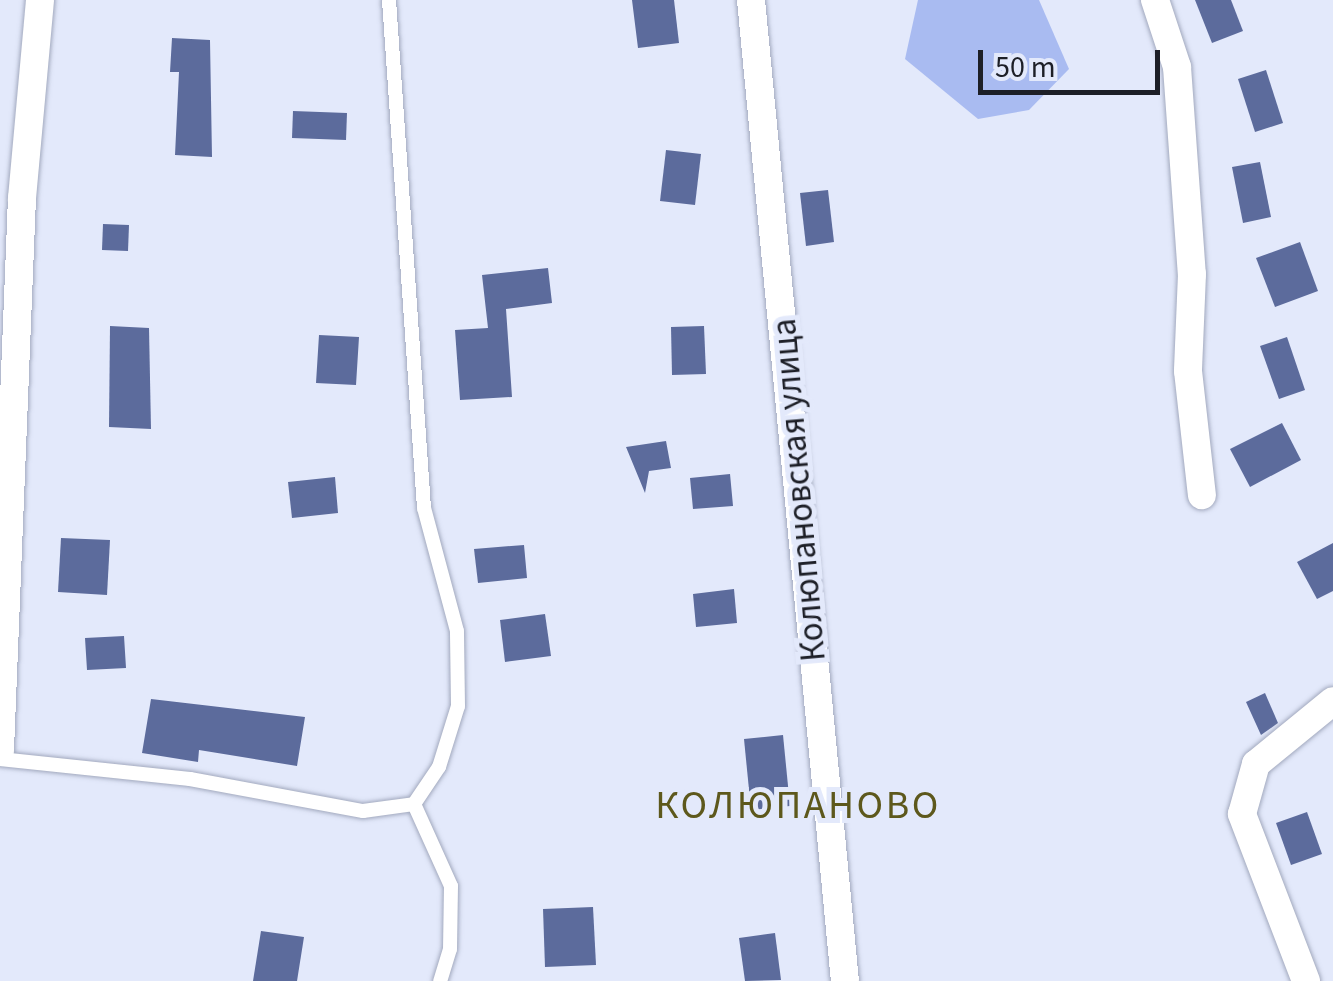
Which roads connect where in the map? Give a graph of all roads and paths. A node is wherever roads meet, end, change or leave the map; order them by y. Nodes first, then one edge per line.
1 (40, 0) edge
2 (389, 0) edge
3 (751, 0) edge
4 (1155, 0) edge
5 (11, 198) edge
6 (1202, 495) dead end
7 (1333, 701) edge
8 (0, 750) edge
9 (0, 759) edge
10 (414, 804) junction
11 (440, 981) edge
12 (845, 981) edge
13 (1306, 981) edge

1 - 5 street
2 - 10 lane
3 - 12 street, Колюпановская улица
4 - 6 street
5 - 8 street
7 - 13 street
9 - 10 lane
10 - 11 lane

